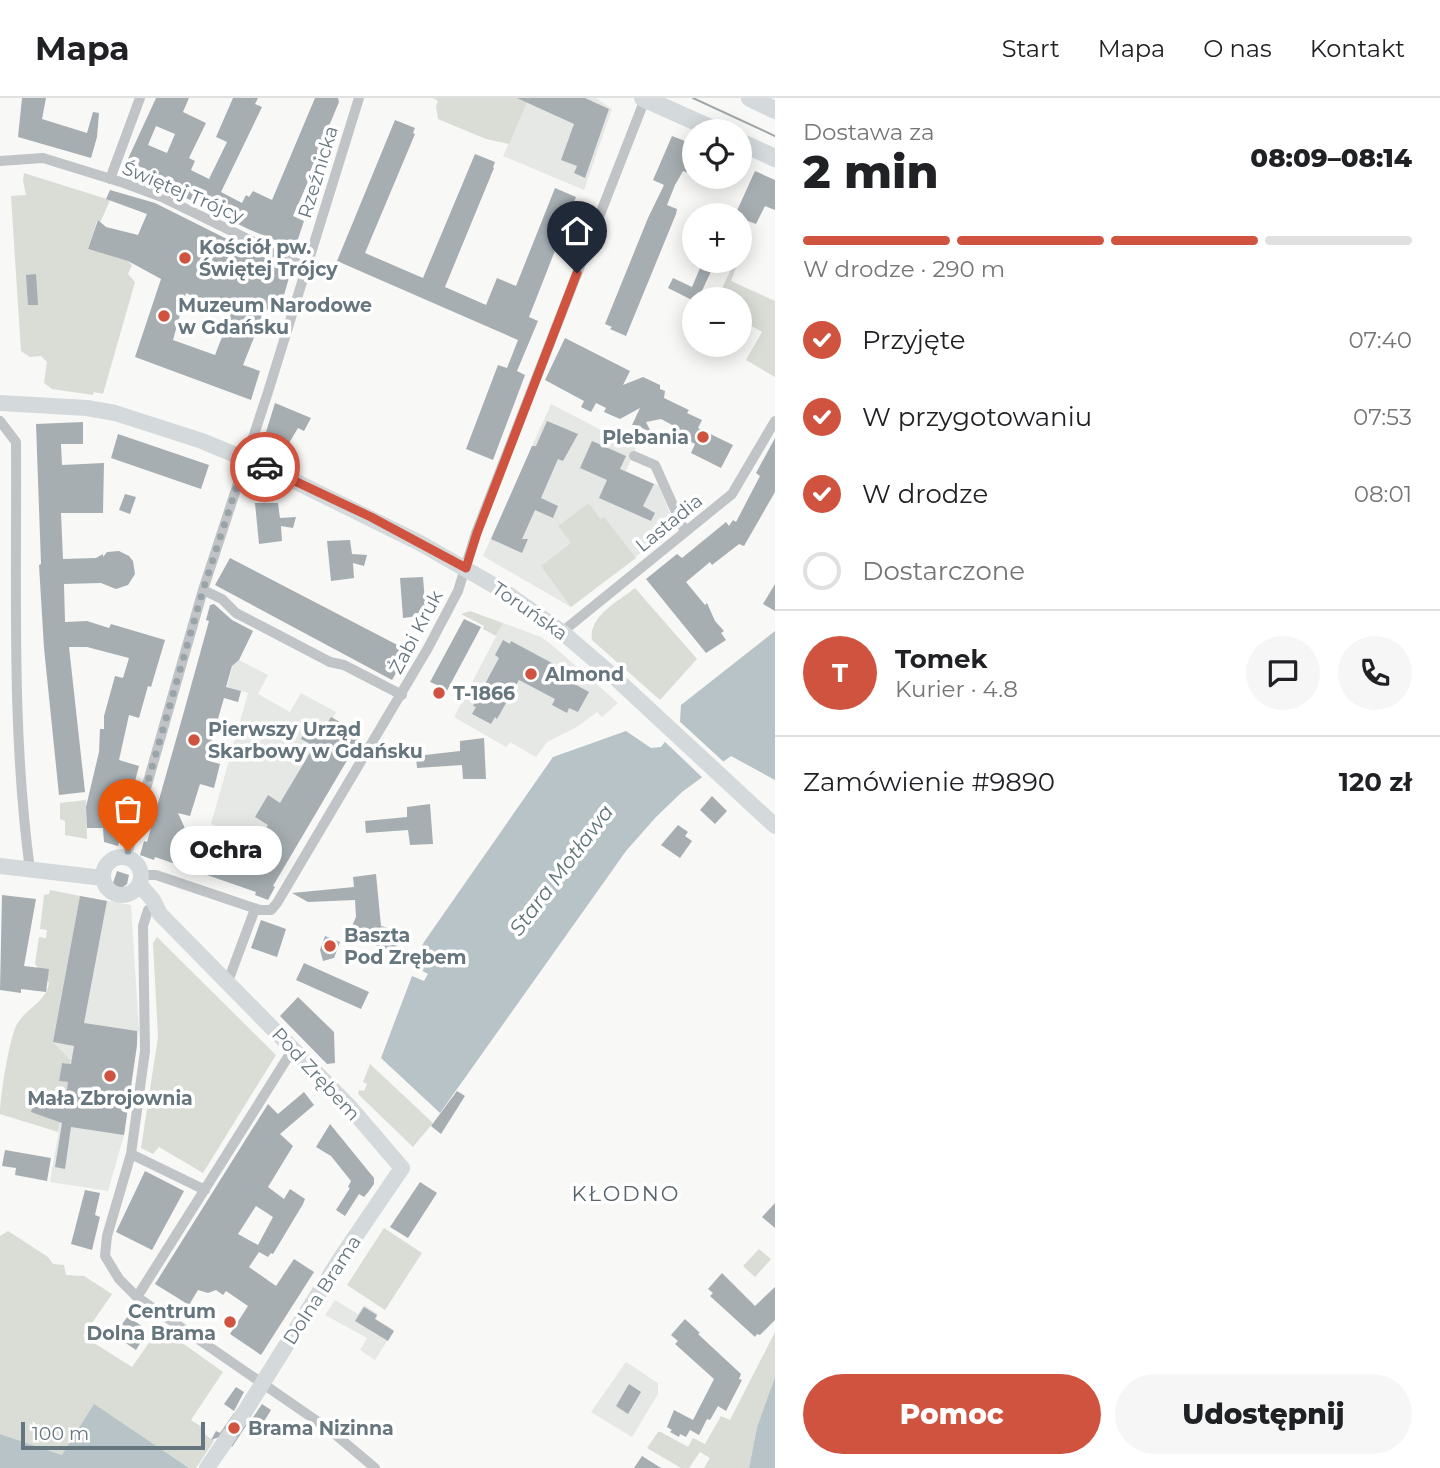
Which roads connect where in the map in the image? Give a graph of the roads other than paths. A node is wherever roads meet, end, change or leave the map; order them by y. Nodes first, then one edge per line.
1 (140, 98) edge
2 (359, 98) edge
3 (644, 98) edge
4 (750, 98) edge
5 (775, 110) edge
6 (690, 119) edge
7 (752, 147) edge
8 (775, 158) edge
9 (0, 161) edge
10 (110, 179) junction
11 (307, 268) junction
12 (0, 403) edge
13 (0, 421) edge
14 (775, 421) edge
15 (635, 456) dead end
16 (246, 458) junction
17 (685, 532) junction
18 (466, 568) junction
19 (203, 590) junction
20 (562, 632) junction
21 (402, 695) junction
22 (775, 826) edge
23 (126, 858) junction
24 (0, 866) edge
25 (30, 870) junction
26 (103, 874) junction
27 (137, 885) junction
28 (255, 909) junction
29 (154, 912) junction
30 (227, 984) junction
31 (293, 1049) junction
32 (131, 1154) junction
33 (402, 1168) joint
34 (205, 1190) junction
35 (137, 1297) junction
36 (263, 1385) junction
37 (244, 1413) tunnel mouth
38 (222, 1446) tunnel mouth
39 (207, 1468) edge
40 (374, 1468) edge

1 - 10 street
2 - 11 street, Rzeźnicka
3 - 6 main road
3 - 18 street, Żabi Kruk
4 - 5 main road
7 - 8 main road
9 - 10 street, Świętej Trójcy
10 - 11 street, Świętej Trójcy
11 - 16 street, Rzeźnicka
12 - 16 street, Toruńska
13 - 25 street
14 - 17 street, Lastadia
15 - 17 street
16 - 18 street, Toruńska
16 - 19 street, Rzeźnicka
17 - 20 street, Lastadia
18 - 20 street, Toruńska
18 - 21 street, Żabi Kruk
19 - 21 street
19 - 23 street, Rzeźnicka
20 - 22 street, Toruńska
21 - 28 street, Żabi Kruk
23 - 26 street
23 - 27 street
24 - 25 street
25 - 26 street
26 - 27 street
27 - 28 street
27 - 29 street, Pod Zrębem
28 - 30 street
29 - 30 street, Pod Zrębem
29 - 32 street
30 - 31 street, Pod Zrębem
31 - 33 street, Pod Zrębem
31 - 34 street
32 - 34 street
32 - 35 street
33 - 36 street, Dolna Brama
34 - 35 street
35 - 36 street
36 - 37 street, Dolna Brama
36 - 40 street
38 - 39 street

